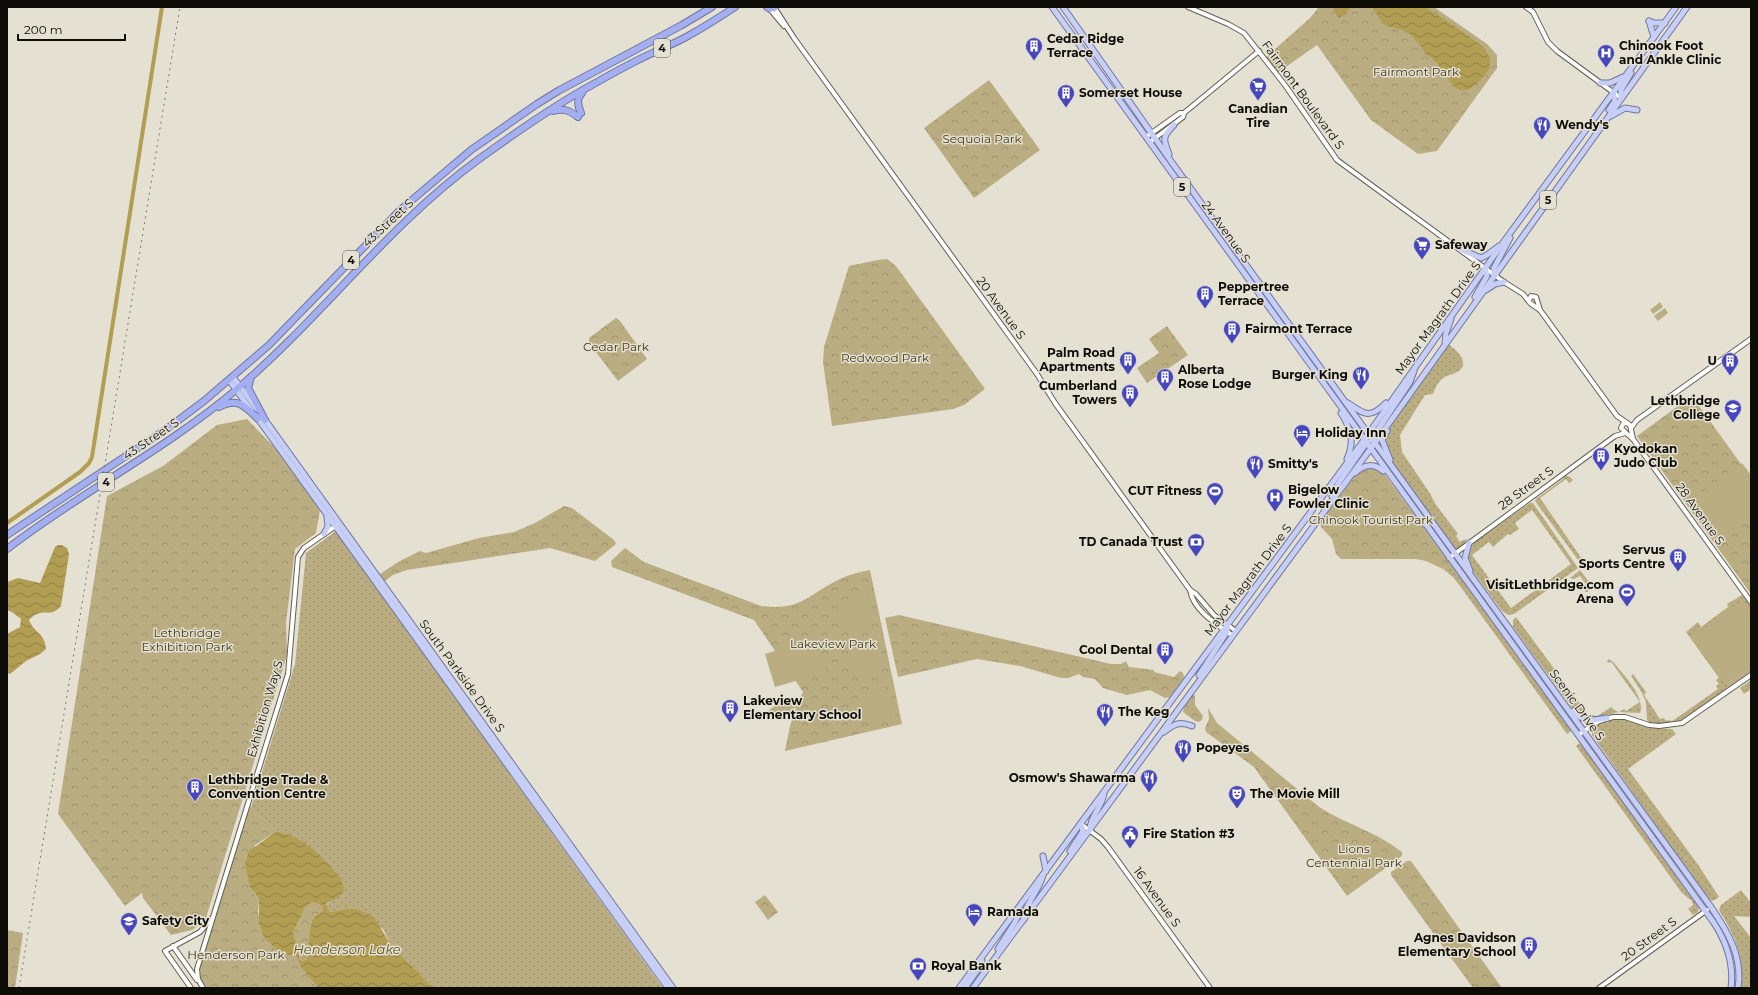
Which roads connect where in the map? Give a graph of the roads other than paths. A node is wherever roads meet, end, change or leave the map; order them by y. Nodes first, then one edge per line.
1 (712, 7) edge
2 (735, 7) edge
3 (771, 7) edge
4 (1052, 7) edge
5 (1062, 7) edge
6 (1188, 7) edge
7 (1526, 7) edge
8 (1676, 7) edge
9 (1686, 7) edge
10 (1665, 23) junction
11 (1654, 37) junction
12 (1259, 51) junction
13 (1640, 56) junction
14 (1625, 76) junction
15 (1600, 83) junction
16 (587, 88) junction
17 (1613, 92) junction
18 (1621, 98) junction
19 (1637, 110) dead end
20 (543, 114) junction
21 (1184, 114) junction
22 (1174, 125) junction
23 (1602, 125) junction
24 (1151, 133) junction
25 (1146, 137) junction
26 (1155, 138) junction
27 (1150, 142) junction
28 (1586, 147) junction
29 (1174, 164) junction
30 (1519, 222) junction
31 (1505, 240) junction
32 (1460, 249) junction
33 (1485, 268) junction
34 (1494, 275) junction
35 (1504, 282) junction
36 (1530, 298) junction
37 (1537, 301) junction
38 (1474, 302) junction
39 (1533, 304) junction
40 (1455, 310) junction
41 (1540, 310) junction
42 (1464, 317) junction
43 (1751, 339) edge
44 (1445, 342) junction
45 (1416, 365) junction
46 (1311, 367) junction
47 (252, 375) junction
48 (231, 379) junction
49 (238, 388) junction
50 (1396, 394) junction
51 (1344, 400) junction
52 (1404, 402) junction
53 (205, 414) junction
54 (1617, 416) junction
55 (258, 419) junction
56 (265, 420) junction
57 (1637, 420) junction
58 (1627, 423) junction
59 (1621, 428) junction
60 (1631, 429) junction
61 (1626, 433) junction
62 (1368, 434) junction
63 (1615, 436) junction
64 (1633, 438) junction
65 (1373, 441) junction
66 (1365, 442) junction
67 (1370, 449) junction
68 (1395, 483) junction
69 (1326, 490) junction
70 (1411, 493) junction
71 (1333, 499) junction
72 (1328, 506) junction
73 (325, 512) junction
74 (337, 525) junction
75 (324, 534) junction
76 (7, 535) edge
77 (1469, 543) junction
78 (7, 549) edge
79 (1455, 554) junction
80 (1449, 558) junction
81 (1473, 580) junction
82 (1190, 590) junction
83 (1751, 602) edge
84 (1227, 624) junction
85 (1225, 630) junction
86 (1234, 633) junction
87 (1542, 672) junction
88 (1751, 675) edge
89 (1194, 688) junction
90 (1607, 718) junction
91 (1192, 726) dead end
92 (1584, 731) junction
93 (1578, 735) junction
94 (1158, 737) junction
95 (1104, 792) junction
96 (1081, 824) junction
97 (1090, 830) junction
98 (1056, 858) junction
99 (1066, 861) junction
100 (1045, 872) junction
101 (1711, 907) junction
102 (1015, 911) junction
103 (1706, 911) junction
104 (213, 915) junction
105 (1024, 919) junction
106 (173, 946) junction
107 (983, 956) junction
108 (992, 962) junction
109 (191, 988) edge
110 (202, 988) edge
111 (668, 988) edge
112 (673, 988) edge
113 (959, 988) edge
114 (965, 988) edge
115 (973, 988) edge
116 (1210, 988) edge
117 (1599, 988) edge
118 (1731, 988) edge
119 (1738, 988) edge

1 - 48 highway, 43 Street S / 4
2 - 16 highway, 43 Street S / 4
3 - 82 street, 20 Avenue S
4 - 25 main road, 24 Avenue S / 5
5 - 24 main road, 24 Avenue S / 5
6 - 12 street, Fairmont Boulevard S
7 - 15 street
8 - 10 main road, Mayor Magrath Drive S / 5
9 - 18 main road, Mayor Magrath Drive S / 5
10 - 11 main road, Mayor Magrath Drive S / 5
10 - 11 main road
11 - 13 main road, Mayor Magrath Drive S / 5
12 - 21 street
12 - 32 street, Fairmont Boulevard S
13 - 14 main road, Mayor Magrath Drive S / 5
13 - 18 main road
14 - 15 main road
14 - 17 main road, Mayor Magrath Drive S / 5
15 - 17 street
16 - 20 highway, 43 Street S / 4
16 - 20 highway
17 - 18 street
17 - 28 main road
17 - 30 main road, Mayor Magrath Drive S / 5
18 - 23 main road, Mayor Magrath Drive S / 5
19 - 23 main road
20 - 47 highway, 43 Street S / 4
21 - 22 street
21 - 24 street
22 - 26 street
22 - 29 main road
23 - 28 main road, Mayor Magrath Drive S / 5
24 - 25 street
24 - 26 main road, 24 Avenue S / 5
25 - 27 main road, 24 Avenue S / 5
26 - 27 street
26 - 29 main road, 24 Avenue S / 5
27 - 46 main road, 24 Avenue S / 5
28 - 34 main road, Mayor Magrath Drive S / 5
29 - 51 main road, 24 Avenue S / 5
30 - 31 main road, Mayor Magrath Drive S / 5
30 - 34 main road
31 - 32 main road
31 - 33 main road, Mayor Magrath Drive S / 5
32 - 33 street, Fairmont Boulevard S
33 - 34 street, Fairmont Boulevard S
33 - 40 main road, Mayor Magrath Drive S / 5
33 - 42 main road
34 - 35 street
34 - 38 main road, Mayor Magrath Drive S / 5
35 - 36 street
35 - 38 main road
36 - 37 street
36 - 39 street
37 - 39 street
37 - 41 street
38 - 42 main road, Mayor Magrath Drive S / 5
39 - 41 street
40 - 44 main road
40 - 45 main road, Mayor Magrath Drive S / 5
41 - 54 street
42 - 44 main road, Mayor Magrath Drive S / 5
43 - 57 street
44 - 52 main road, Mayor Magrath Drive S / 5
45 - 50 main road, Mayor Magrath Drive S / 5
45 - 65 main road
46 - 66 main road, 24 Avenue S / 5
46 - 69 main road
47 - 49 highway, 43 Street S / 4
47 - 56 highway
48 - 49 main road, South Parkside Drive S
48 - 76 highway, 43 Street S / 4
49 - 53 highway, 43 Street S / 4
49 - 55 main road, South Parkside Drive S
49 - 56 main road, South Parkside Drive S
50 - 51 main road
50 - 62 main road, Mayor Magrath Drive S / 5
51 - 62 main road, 24 Avenue S / 5
52 - 65 main road, Mayor Magrath Drive S / 5
52 - 70 main road
53 - 55 highway
53 - 78 highway, 43 Street S / 4
54 - 58 street
54 - 59 street
55 - 73 main road, South Parkside Drive S
56 - 74 main road, South Parkside Drive S
57 - 58 street
57 - 60 street
58 - 59 street
58 - 60 street
59 - 61 street
59 - 63 street
60 - 61 street
60 - 64 street
61 - 63 street
61 - 64 street
62 - 65 main road, 24 Avenue S / 5
62 - 66 main road
63 - 77 street, 28 Street S
64 - 83 street, 28 Avenue S
65 - 67 main road
65 - 70 main road, Scenic Drive S
66 - 67 main road, 24 Avenue S / 5
66 - 69 main road, Mayor Magrath Drive S
66 - 72 main road
67 - 68 main road, Scenic Drive S
67 - 71 main road, Mayor Magrath Drive S
68 - 71 main road
68 - 80 main road, Scenic Drive S
69 - 84 main road, Mayor Magrath Drive S
70 - 79 main road, Scenic Drive S
71 - 72 main road, Mayor Magrath Drive S
72 - 86 main road, Mayor Magrath Drive S
73 - 74 main road, South Parkside Drive S
73 - 75 main road
74 - 75 street, Exhibition Way S
74 - 111 main road, South Parkside Drive S
74 - 112 main road, South Parkside Drive S
75 - 104 street, Exhibition Way S
77 - 79 street, 28 Street S
77 - 81 main road
79 - 80 street, 28 Street S
79 - 81 main road, Scenic Drive S
80 - 93 main road, Scenic Drive S
81 - 87 main road, Scenic Drive S
82 - 84 street, 20 Avenue S
82 - 85 street, 20 Avenue S
84 - 85 main road, Mayor Magrath Drive S
84 - 86 street, 20 Avenue S
85 - 86 street, 20 Avenue S
85 - 89 main road
85 - 95 main road, Mayor Magrath Drive S
86 - 89 main road, Mayor Magrath Drive S
87 - 90 main road
87 - 92 main road, Scenic Drive S
88 - 90 street
89 - 94 main road, Mayor Magrath Drive S
90 - 92 street
91 - 94 main road
92 - 93 street
92 - 101 main road, Scenic Drive S
93 - 103 main road, Scenic Drive S
94 - 97 main road, Mayor Magrath Drive S
95 - 96 main road, Mayor Magrath Drive S
95 - 97 main road
96 - 97 street, 16 Avenue S
96 - 98 main road, Mayor Magrath Drive S
96 - 99 main road
97 - 99 main road, Mayor Magrath Drive S
97 - 116 street, 16 Avenue S
98 - 100 main road, Mayor Magrath Drive S
98 - 100 main road
99 - 105 main road, Mayor Magrath Drive S
100 - 102 main road, Mayor Magrath Drive S
100 - 105 main road
101 - 103 street, 20 Street S
101 - 119 main road, Scenic Drive S
102 - 107 main road, Mayor Magrath Drive S
102 - 108 main road
103 - 117 street, 20 Street S
103 - 118 main road, Scenic Drive S
104 - 106 street
104 - 110 street, Exhibition Way S
105 - 108 main road, Mayor Magrath Drive S
106 - 109 street
106 - 110 street
107 - 113 main road, Mayor Magrath Drive S
107 - 114 main road
108 - 115 main road, Mayor Magrath Drive S

